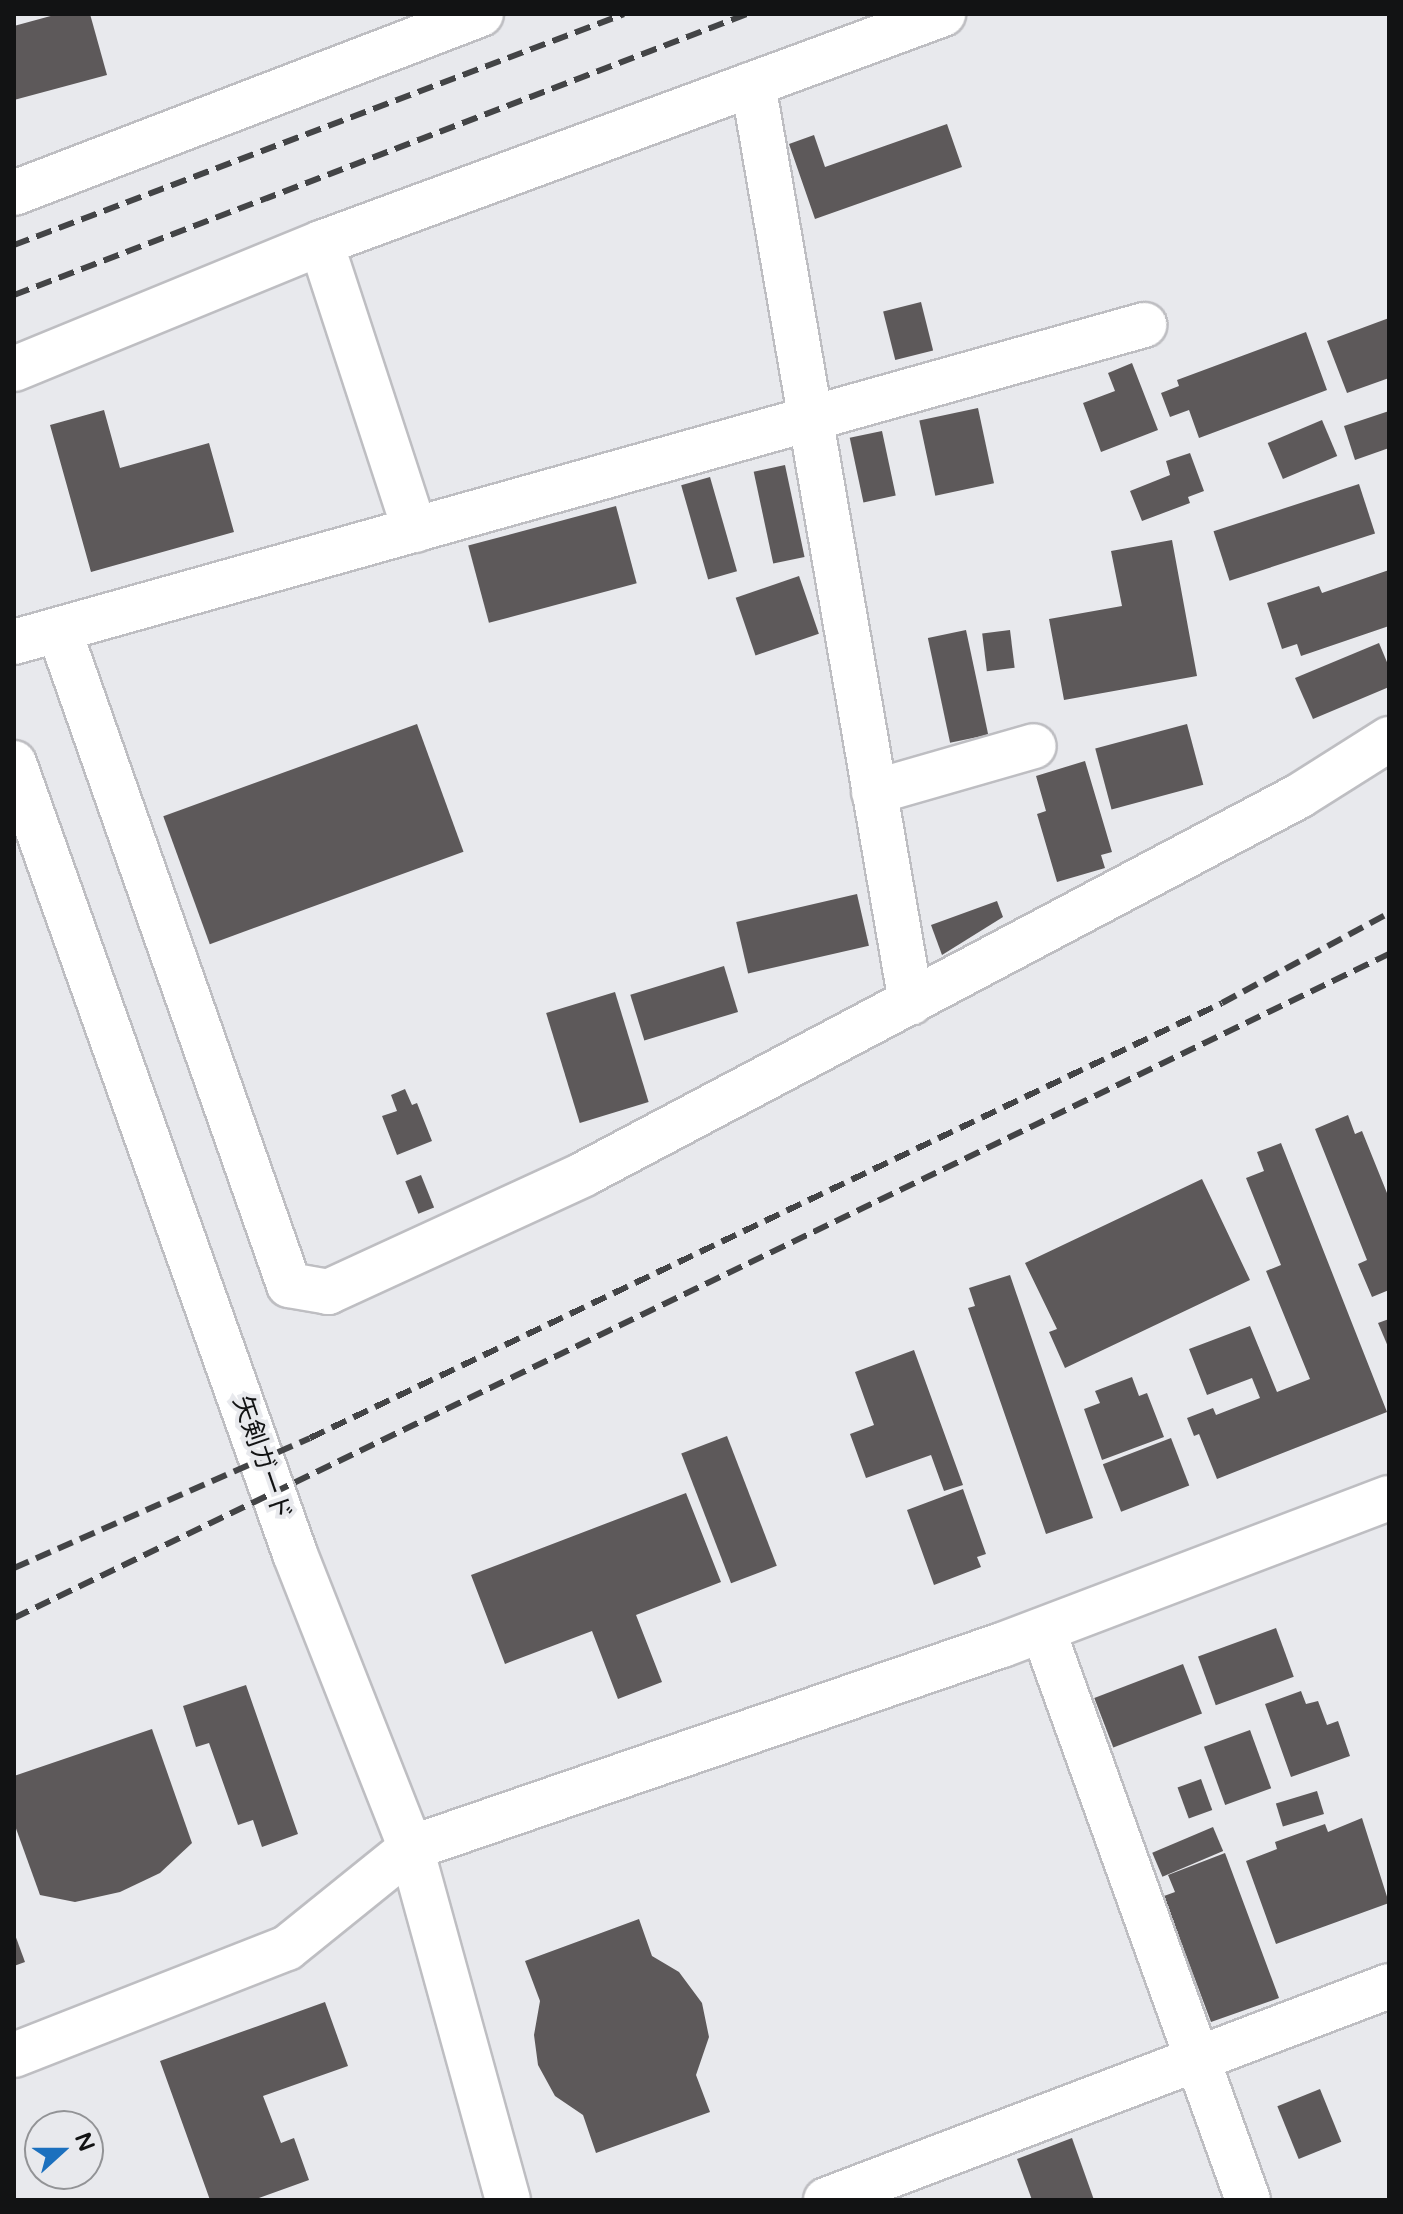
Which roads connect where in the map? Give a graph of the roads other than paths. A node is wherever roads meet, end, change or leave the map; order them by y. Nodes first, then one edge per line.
1 (481, 14) edge
2 (943, 14) edge
3 (753, 84) junction
4 (14, 193) edge
5 (321, 243) junction
6 (1144, 325) dead end
7 (14, 369) edge
8 (809, 420) junction
9 (415, 530) junction
10 (59, 630) junction
11 (14, 642) edge
12 (1389, 739) edge
13 (1034, 746) dead end
14 (14, 763) edge
15 (874, 792) junction
16 (911, 1003) junction
17 (1389, 1498) edge
18 (1043, 1630) junction
19 (411, 1848) junction
20 (1389, 1986) edge
21 (14, 2055) edge
22 (1198, 2059) junction
23 (508, 2200) edge
24 (826, 2200) edge
25 (1248, 2200) edge

1 - 4 street
2 - 3 street
3 - 5 street
3 - 8 street
5 - 7 street
5 - 9 street
6 - 8 street
8 - 9 street
8 - 15 street
9 - 10 street
10 - 11 street
10 - 16 street
12 - 16 street
13 - 15 street
14 - 19 street, 矢剣ガード
15 - 16 street
17 - 18 street
18 - 19 street
18 - 22 street
19 - 21 street
19 - 23 street, 矢剣ガード
20 - 22 street
22 - 24 street
22 - 25 street

